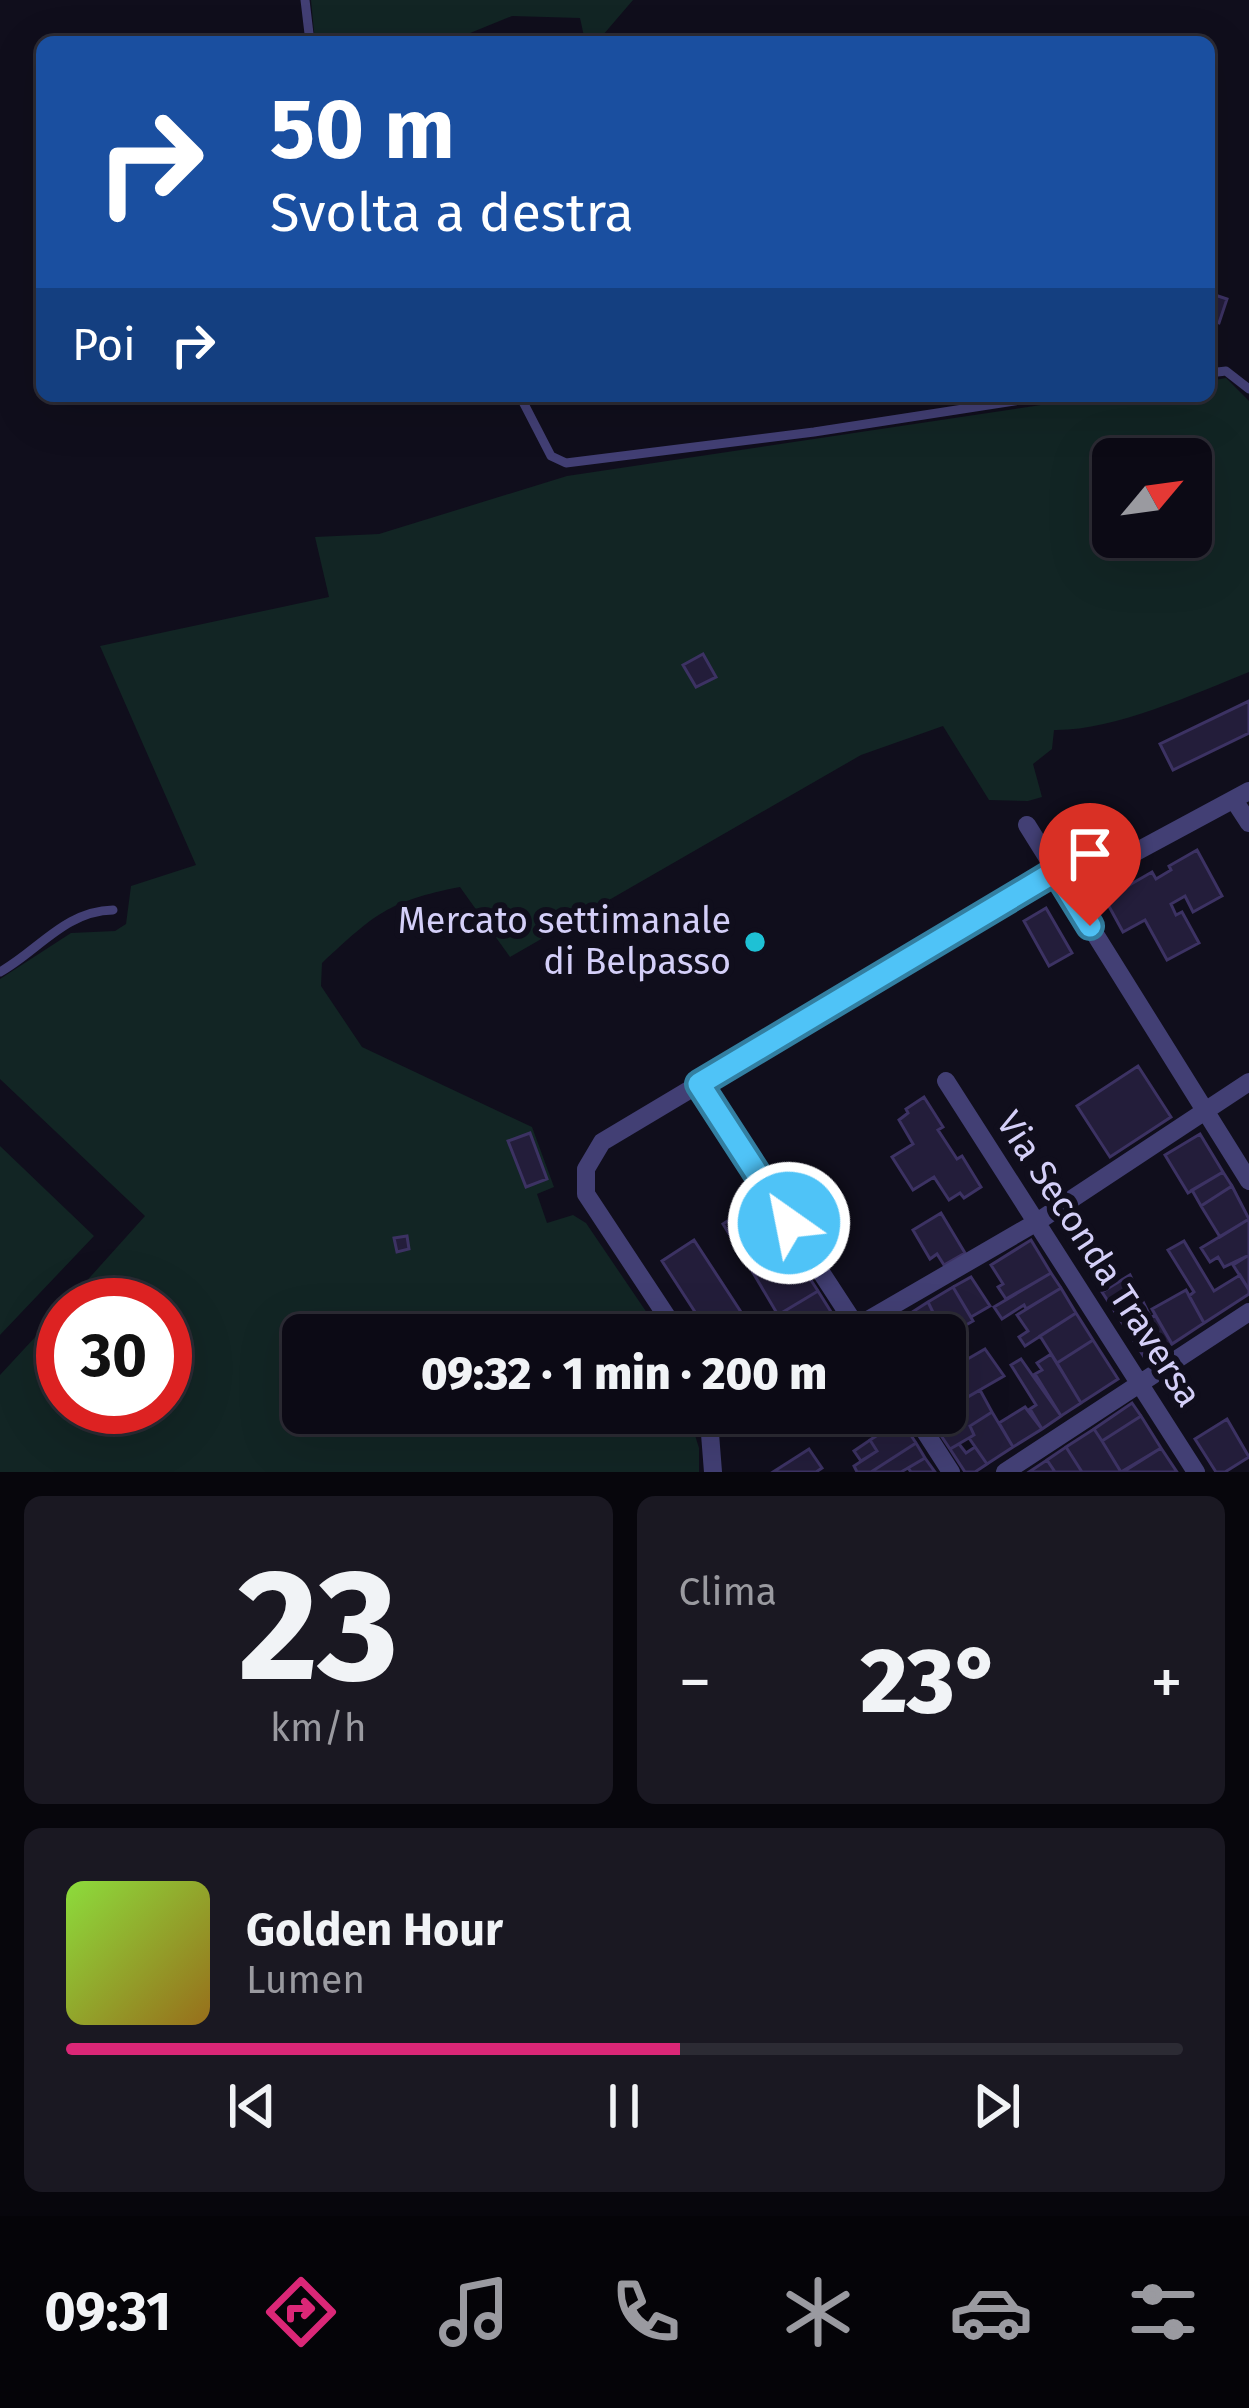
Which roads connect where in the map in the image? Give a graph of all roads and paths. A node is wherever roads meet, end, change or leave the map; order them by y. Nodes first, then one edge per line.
1 (304, 0) edge
2 (309, 36) edge
3 (1215, 372) edge
4 (1249, 389) edge
5 (523, 402) edge
6 (1008, 402) edge
7 (1241, 795) edge
8 (1249, 824) edge
9 (1027, 825) dead end
10 (1056, 871) junction
11 (1067, 889) junction
12 (113, 910) dead end
13 (0, 972) edge
14 (946, 1081) dead end
15 (1249, 1082) edge
16 (699, 1084) junction
17 (1205, 1111) junction
18 (1249, 1180) edge
19 (1036, 1222) junction
20 (1249, 1312) edge
21 (665, 1314) edge
22 (843, 1314) edge
23 (884, 1314) edge
24 (1140, 1383) junction
25 (711, 1434) edge
26 (927, 1434) edge
27 (715, 1469) edge
28 (951, 1472) edge
29 (1005, 1472) edge
30 (1196, 1472) edge

1 - 2 lane
3 - 4 lane
5 - 6 lane
7 - 8 street
7 - 11 street
9 - 10 street
10 - 11 street
10 - 16 street
11 - 17 street
12 - 13 lane
14 - 19 street, Via Seconda Traversa
15 - 17 street
16 - 21 street
16 - 22 street
17 - 18 street
17 - 19 street
19 - 23 street
19 - 24 street, Via Seconda Traversa
20 - 24 street
24 - 29 street
24 - 30 street, Via Seconda Traversa
25 - 27 street
26 - 28 street

